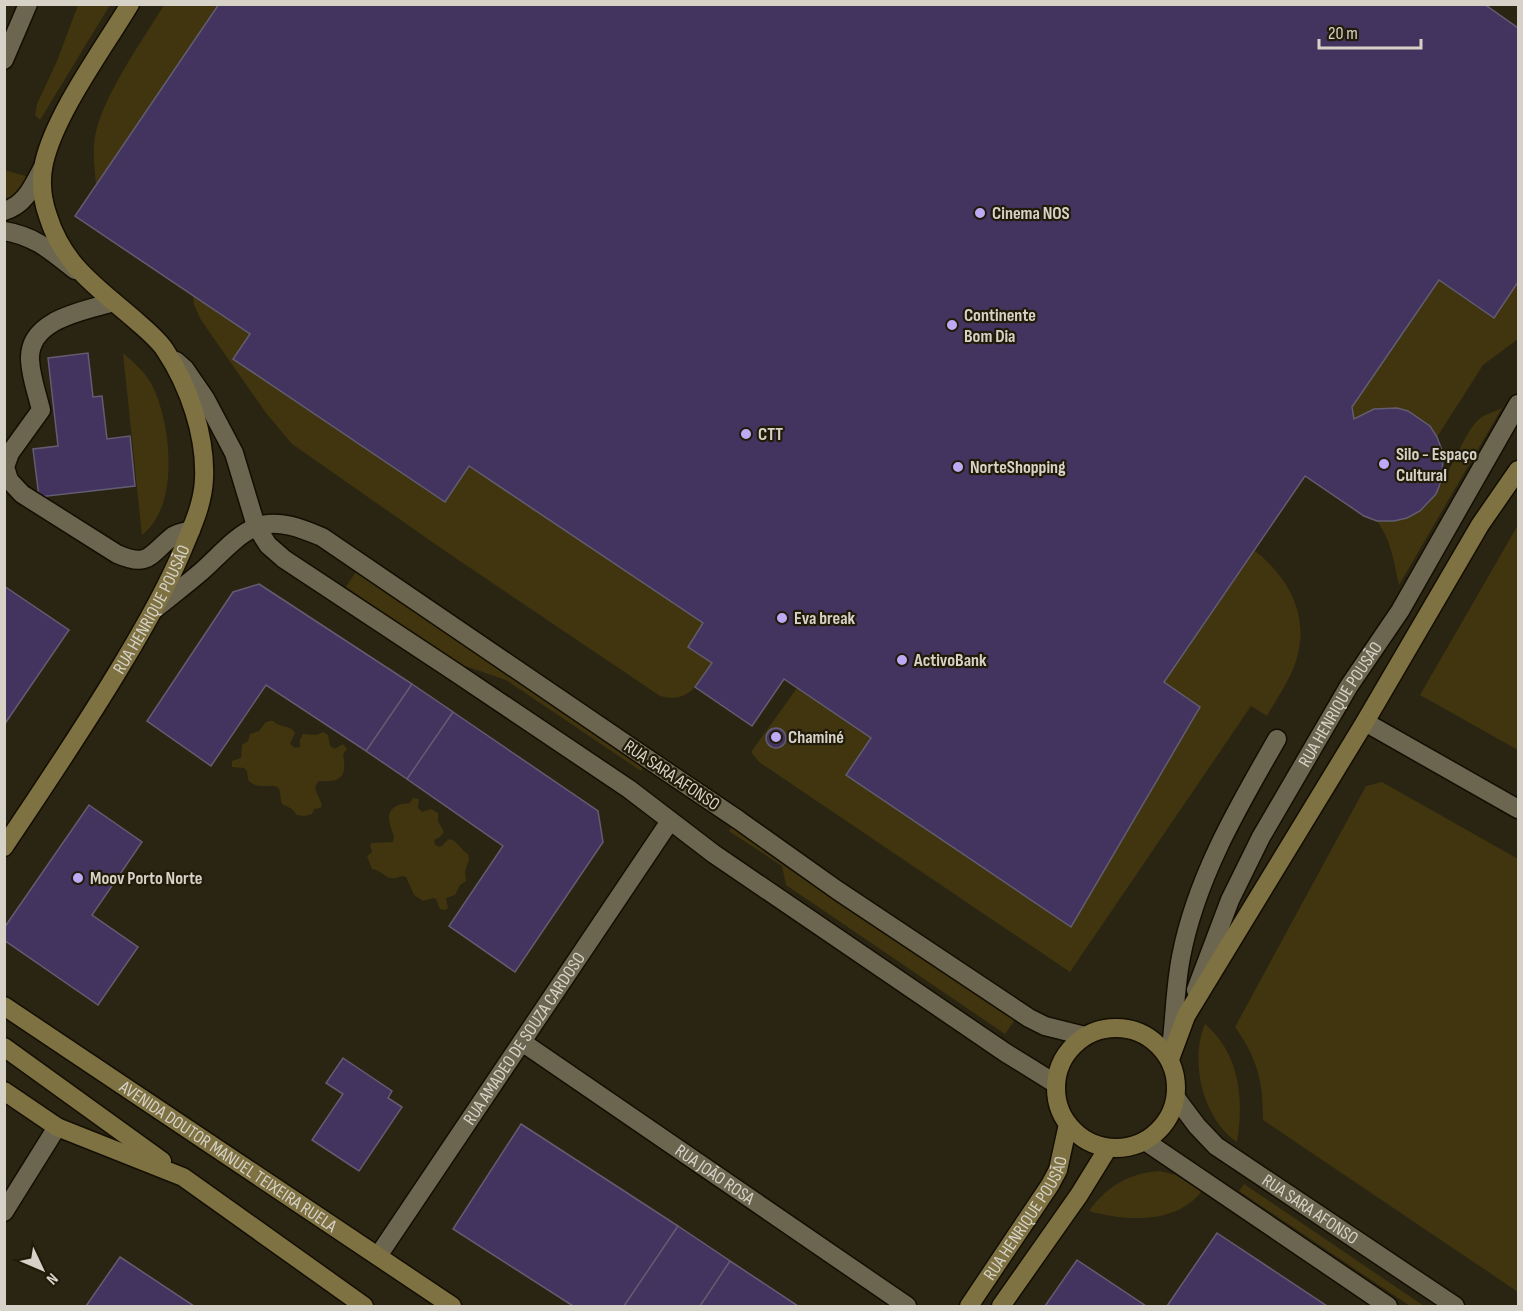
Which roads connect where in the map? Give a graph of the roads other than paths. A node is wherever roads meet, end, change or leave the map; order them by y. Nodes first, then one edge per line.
1 (28, 4) edge
2 (130, 4) edge
3 (4, 60) edge
4 (43, 167) junction
5 (4, 212) edge
6 (4, 231) edge
7 (85, 277) junction
8 (114, 302) junction
9 (165, 349) junction
10 (1518, 404) edge
11 (1518, 470) edge
12 (256, 526) junction
13 (191, 530) junction
14 (156, 609) junction
15 (1365, 722) junction
16 (1277, 739) dead end
17 (1518, 809) edge
18 (670, 821) junction
19 (4, 847) edge
20 (4, 1006) edge
21 (1186, 1016) junction
22 (1085, 1036) junction
23 (522, 1042) junction
24 (4, 1047) edge
25 (1170, 1059) junction
26 (1056, 1084) junction
27 (4, 1091) edge
28 (1176, 1098) junction
29 (1068, 1124) junction
30 (57, 1127) junction
31 (1145, 1141) junction
32 (1108, 1148) junction
33 (183, 1177) junction
34 (4, 1212) edge
35 (378, 1256) junction
36 (364, 1306) edge
37 (452, 1306) edge
38 (907, 1306) edge
39 (969, 1306) edge
40 (1001, 1306) edge
41 (1388, 1306) edge
42 (1455, 1306) edge

1 - 3 street
2 - 4 street, RUA HENRIQUE POUSÃO
4 - 5 street, RUA HENRIQUE POUSÃO
4 - 7 street, RUA HENRIQUE POUSÃO
6 - 7 street, RUA HENRIQUE POUSÃO
7 - 8 street, RUA HENRIQUE POUSÃO
8 - 9 street, RUA HENRIQUE POUSÃO
8 - 13 street
9 - 12 street, RUA HENRIQUE POUSÃO
9 - 13 street, RUA HENRIQUE POUSÃO
10 - 21 street, RUA HENRIQUE POUSÃO
11 - 15 street, RUA HENRIQUE POUSÃO
12 - 14 street
12 - 18 street, RUA SARA AFONSO
12 - 22 street, RUA SARA AFONSO
13 - 14 street, RUA HENRIQUE POUSÃO
14 - 19 street, RUA HENRIQUE POUSÃO
15 - 17 street
15 - 21 street, RUA HENRIQUE POUSÃO
16 - 25 street, RUA HENRIQUE POUSÃO
18 - 23 street, RUA AMADEO DE SOUZA CARDOSO
18 - 26 street, RUA SARA AFONSO
20 - 35 street, AVENIDA DOUTOR MANUEL TEIXEIRA RUELA
21 - 25 street, RUA HENRIQUE POUSÃO
22 - 25 street
22 - 26 street
23 - 35 street, RUA AMADEO DE SOUZA CARDOSO
23 - 38 street, RUA JOÃO ROSA
24 - 33 street
25 - 28 street
26 - 29 street
27 - 30 street
28 - 31 street
28 - 42 street, RUA SARA AFONSO
29 - 32 street
29 - 39 street, RUA HENRIQUE POUSÃO
30 - 33 street
30 - 34 street
31 - 32 street
31 - 41 street, RUA SARA AFONSO
32 - 40 street, RUA HENRIQUE POUSÃO
33 - 36 street
35 - 37 street, AVENIDA DOUTOR MANUEL TEIXEIRA RUELA

